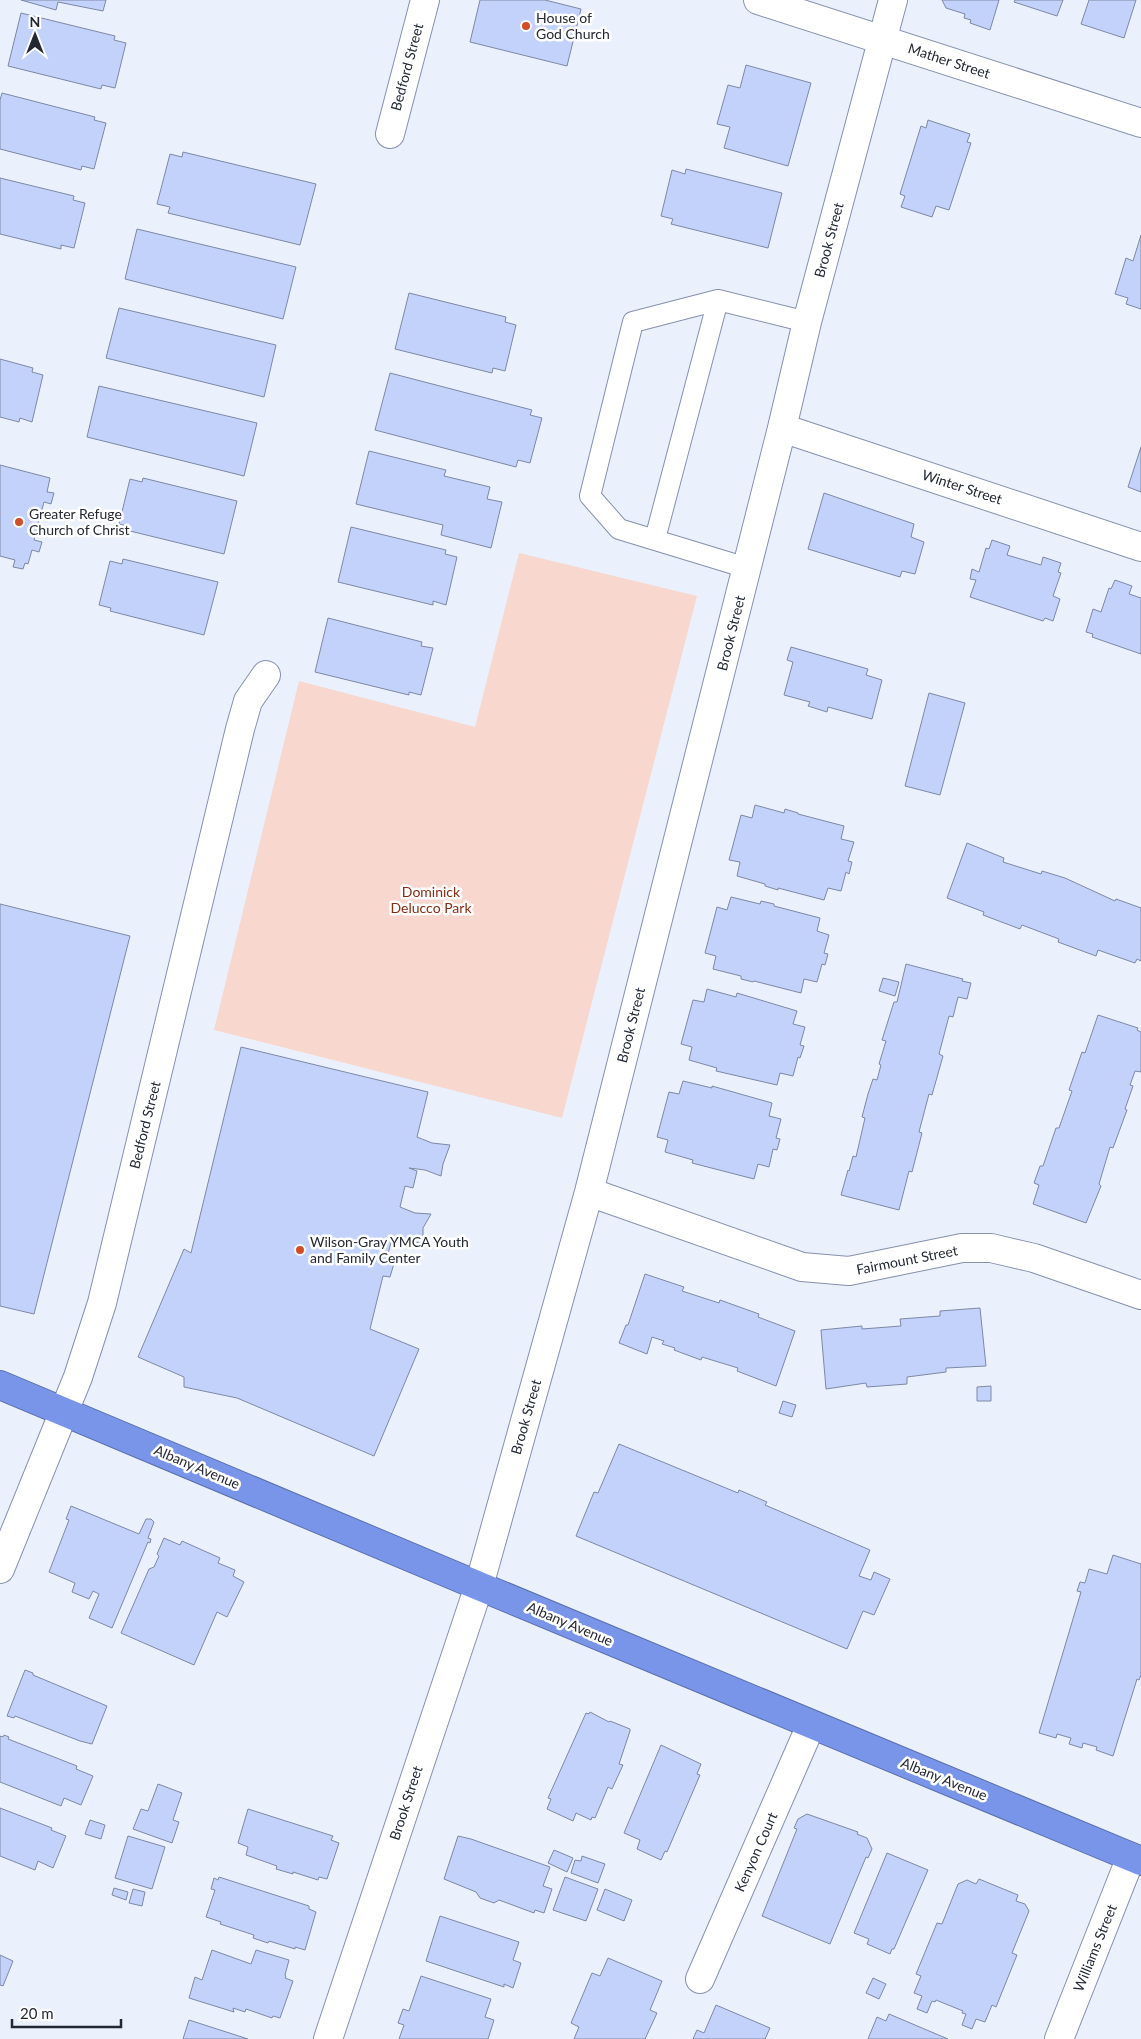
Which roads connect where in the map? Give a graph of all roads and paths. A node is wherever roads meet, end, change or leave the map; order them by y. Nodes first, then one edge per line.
1 (425, 0) edge
2 (758, 0) edge
3 (893, 0) edge
4 (882, 40) junction
5 (1141, 123) edge
6 (390, 134) dead end
7 (718, 300) junction
8 (807, 322) junction
9 (782, 428) junction
10 (655, 539) junction
11 (1141, 547) edge
12 (747, 568) junction
13 (266, 675) dead end
14 (589, 1192) junction
15 (1141, 1295) edge
16 (0, 1385) edge
17 (64, 1411) junction
18 (0, 1569) edge
19 (479, 1586) junction
20 (811, 1725) junction
21 (1136, 1859) edge
22 (700, 1979) dead end
23 (328, 2039) edge
24 (1059, 2039) edge

1 - 6 street, Bedford Street
2 - 4 street, Mather Street
3 - 4 street, Brook Street
4 - 5 street, Mather Street
4 - 8 street, Brook Street
7 - 8 lane
7 - 10 lane
7 - 10 lane
8 - 9 street, Brook Street
9 - 11 street, Winter Street
9 - 12 street, Brook Street
10 - 12 lane
12 - 14 street, Brook Street
13 - 17 street, Bedford Street
14 - 15 street, Fairmount Street
14 - 19 street, Brook Street
16 - 17 highway, Albany Avenue
17 - 18 street, Bedford Street
17 - 19 highway, Albany Avenue
19 - 20 highway, Albany Avenue
19 - 23 street, Brook Street
20 - 21 highway, Albany Avenue
20 - 22 street, Kenyon Court
21 - 24 street, Williams Street

